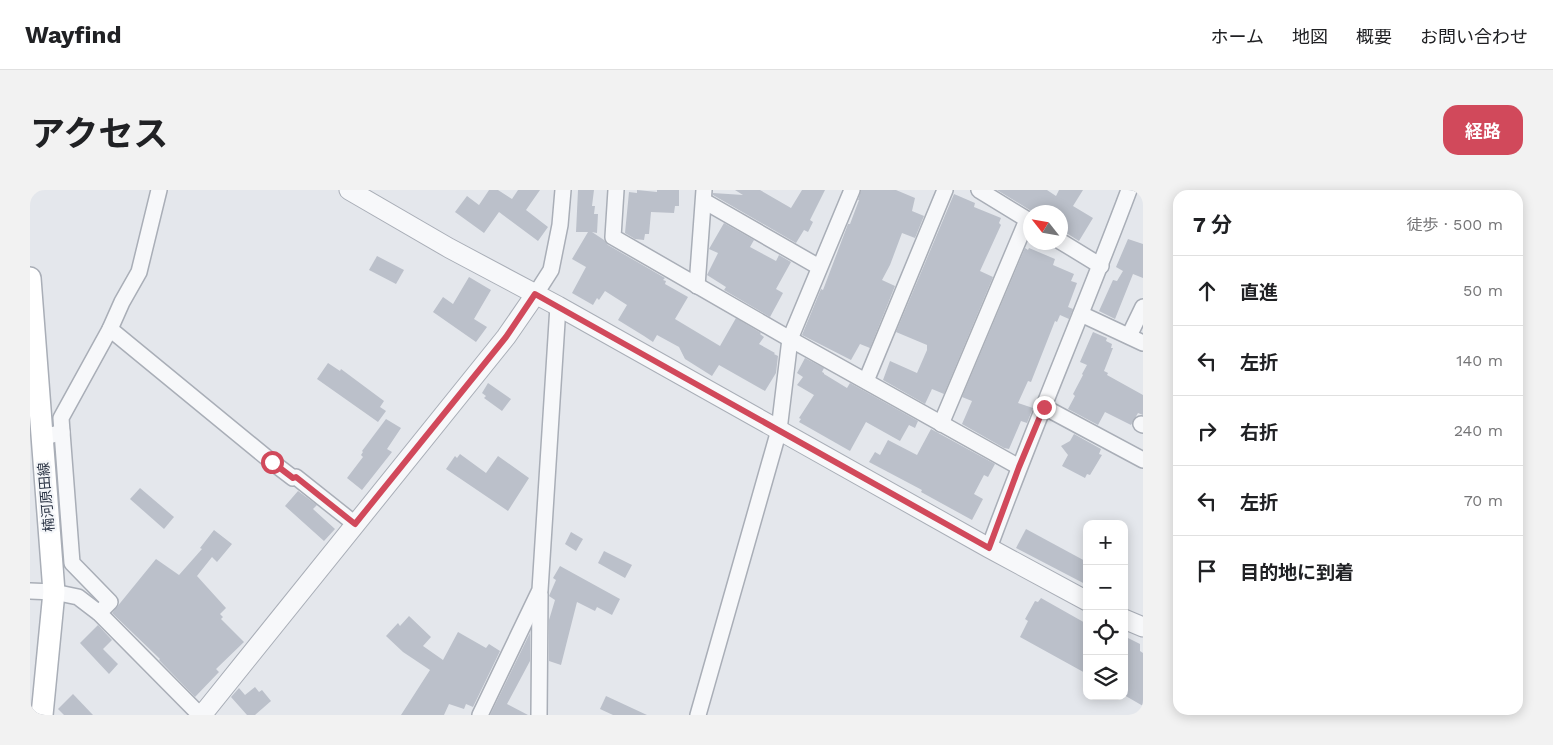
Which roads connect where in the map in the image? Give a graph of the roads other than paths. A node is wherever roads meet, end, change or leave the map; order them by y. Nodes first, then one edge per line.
1 (159, 190) edge
2 (349, 190) edge
3 (563, 190) edge
4 (616, 190) edge
5 (945, 190) edge
6 (979, 190) edge
7 (1129, 190) edge
8 (847, 192) edge
9 (704, 195) edge
10 (1023, 217) edge
11 (1023, 235) edge
12 (1068, 246) edge
13 (1100, 266) junction
14 (819, 267) junction
15 (30, 278) edge
16 (697, 286) junction
17 (535, 294) junction
18 (558, 306) junction
19 (1143, 307) edge
20 (1081, 314) junction
21 (110, 329) junction
22 (790, 339) junction
23 (1136, 339) edge
24 (866, 381) junction
25 (1044, 407) junction
26 (941, 424) junction
27 (779, 430) junction
28 (52, 435) junction
29 (1143, 460) edge
30 (1019, 467) junction
31 (355, 524) junction
32 (989, 548) junction
33 (540, 590) junction
34 (30, 591) edge
35 (54, 592) junction
36 (1083, 599) edge
37 (99, 613) junction
38 (1128, 621) edge
39 (1143, 628) edge
40 (42, 715) edge
41 (201, 715) edge
42 (480, 715) edge
43 (540, 715) edge
44 (698, 715) edge

1 - 21 street
2 - 17 street
3 - 17 street
4 - 16 street
5 - 24 street
6 - 10 street
7 - 13 street
8 - 14 street
9 - 14 street
9 - 16 street
11 - 26 street
12 - 13 street
13 - 20 street
14 - 22 street
15 - 28 main road, 楠河原田線
16 - 22 street
17 - 18 street
17 - 31 street
18 - 27 street
18 - 33 street
19 - 23 street
20 - 23 street
20 - 25 street
21 - 28 street
21 - 31 street
22 - 24 street
22 - 27 street
24 - 26 street
25 - 29 street
25 - 30 street
26 - 30 street
27 - 32 street
27 - 44 street
28 - 35 main road, 楠河原田線
28 - 37 street
30 - 32 street
31 - 41 street
32 - 36 street
33 - 42 street
33 - 43 street
34 - 35 street
35 - 37 street
35 - 40 main road, 楠河原田線
37 - 41 street
38 - 39 street

